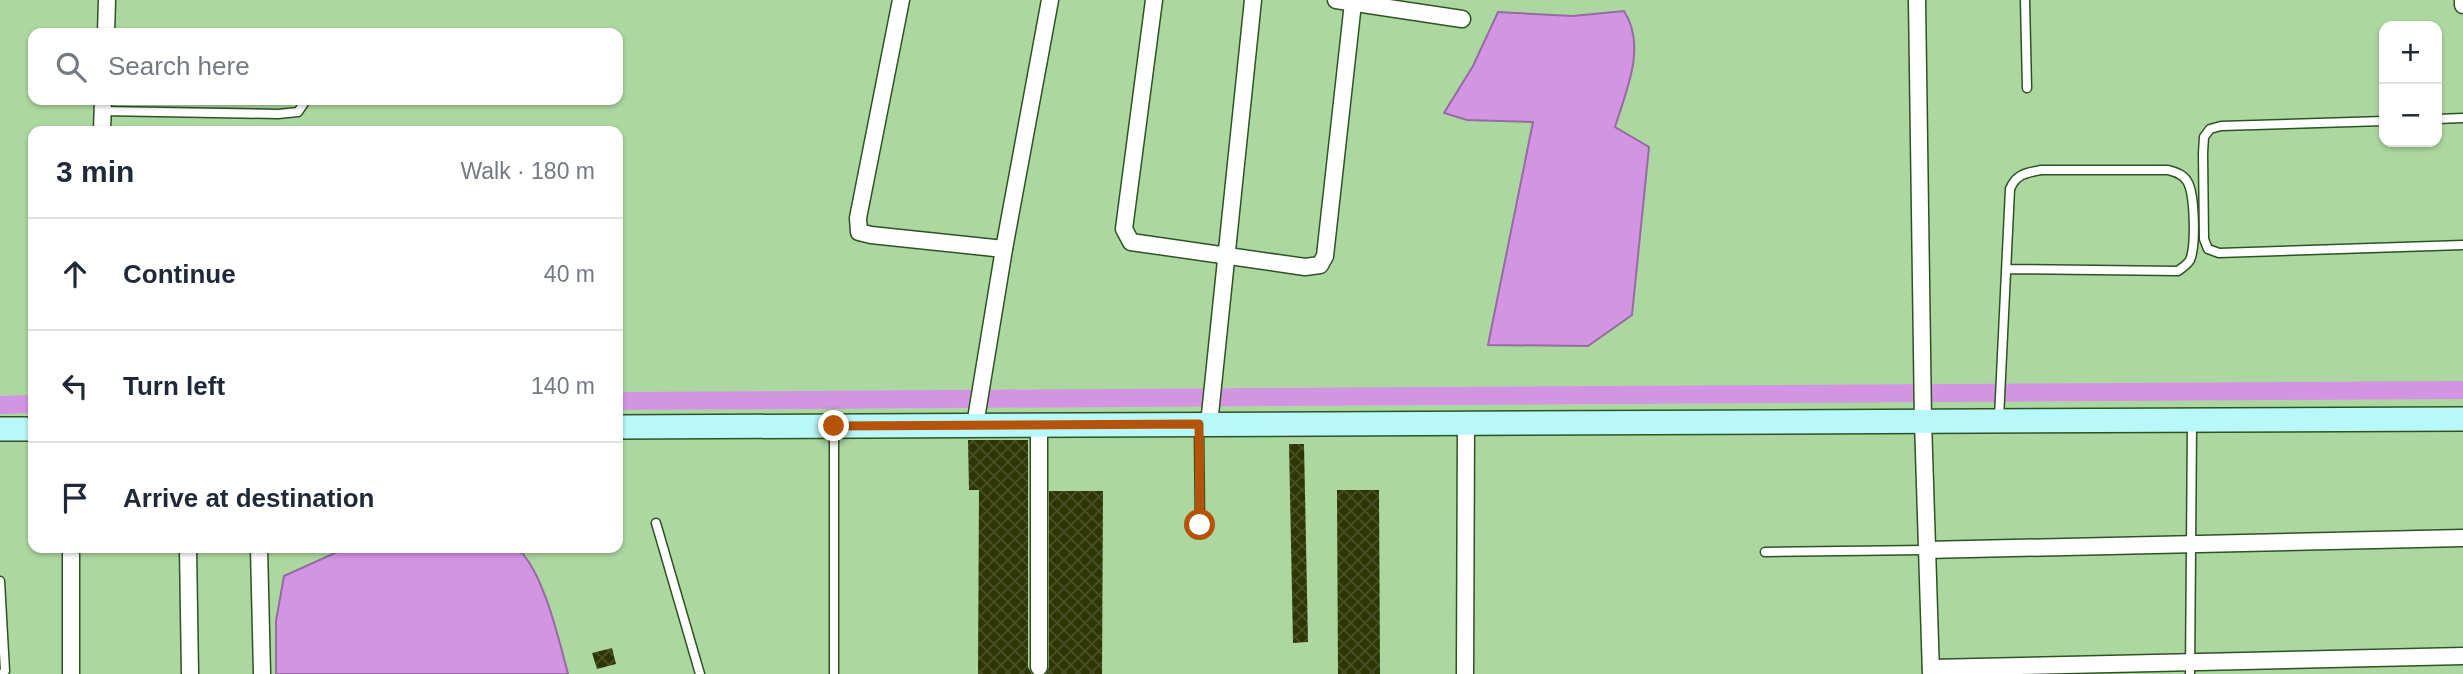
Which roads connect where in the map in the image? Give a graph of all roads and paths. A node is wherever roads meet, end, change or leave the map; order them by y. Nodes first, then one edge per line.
1 (107, 0) edge
2 (901, 0) edge
3 (1050, 0) edge
4 (1154, 0) edge
5 (1253, 0) edge
6 (1336, 0) edge
7 (1917, 0) edge
8 (2025, 0) edge
9 (1353, 3) junction
10 (1462, 19) dead end
11 (106, 28) edge
12 (2027, 88) dead end
13 (102, 105) edge
14 (304, 105) edge
15 (2463, 118) edge
16 (2442, 119) edge
17 (2379, 121) edge
18 (102, 126) edge
19 (2463, 244) edge
20 (1004, 249) junction
21 (1226, 257) junction
22 (2006, 269) junction
23 (977, 409) junction
24 (1999, 412) junction
25 (1923, 418) junction
26 (2463, 419) edge
27 (1206, 420) junction
28 (2192, 421) junction
29 (1465, 423) junction
30 (1039, 425) junction
31 (623, 426) edge
32 (834, 426) junction
33 (0, 429) edge
34 (28, 429) edge
35 (656, 523) dead end
36 (1200, 525) dead end
37 (2463, 538) edge
38 (2190, 544) junction
39 (1926, 551) junction
40 (1765, 552) dead end
41 (71, 553) edge
42 (188, 553) edge
43 (259, 553) edge
44 (0, 581) edge
45 (2463, 656) edge
46 (1039, 667) dead end
47 (2190, 668) edge
48 (1931, 671) edge
49 (2, 674) edge
50 (71, 674) edge
51 (190, 674) edge
52 (262, 674) edge
53 (700, 674) edge
54 (834, 674) edge
55 (1465, 674) edge

1 - 11 street
2 - 20 street
3 - 20 street
4 - 21 street
5 - 21 street
6 - 9 street
7 - 25 street
8 - 12 lane
9 - 10 street
9 - 21 street
13 - 14 lane
13 - 18 street
15 - 16 lane
17 - 19 lane
20 - 23 street
21 - 27 street
22 - 22 lane
22 - 24 lane
23 - 30 street
23 - 32 street
24 - 25 street
24 - 28 street
25 - 29 street
25 - 39 street
26 - 28 street
27 - 29 street
27 - 30 street
27 - 36 lane
28 - 38 lane
29 - 55 street
30 - 46 street
31 - 32 street
32 - 54 lane
33 - 34 street
35 - 53 lane
37 - 38 street
38 - 39 street
38 - 47 lane
39 - 40 lane
39 - 48 street
41 - 50 street
42 - 51 street
43 - 52 street
44 - 49 lane
45 - 47 street
47 - 48 street

